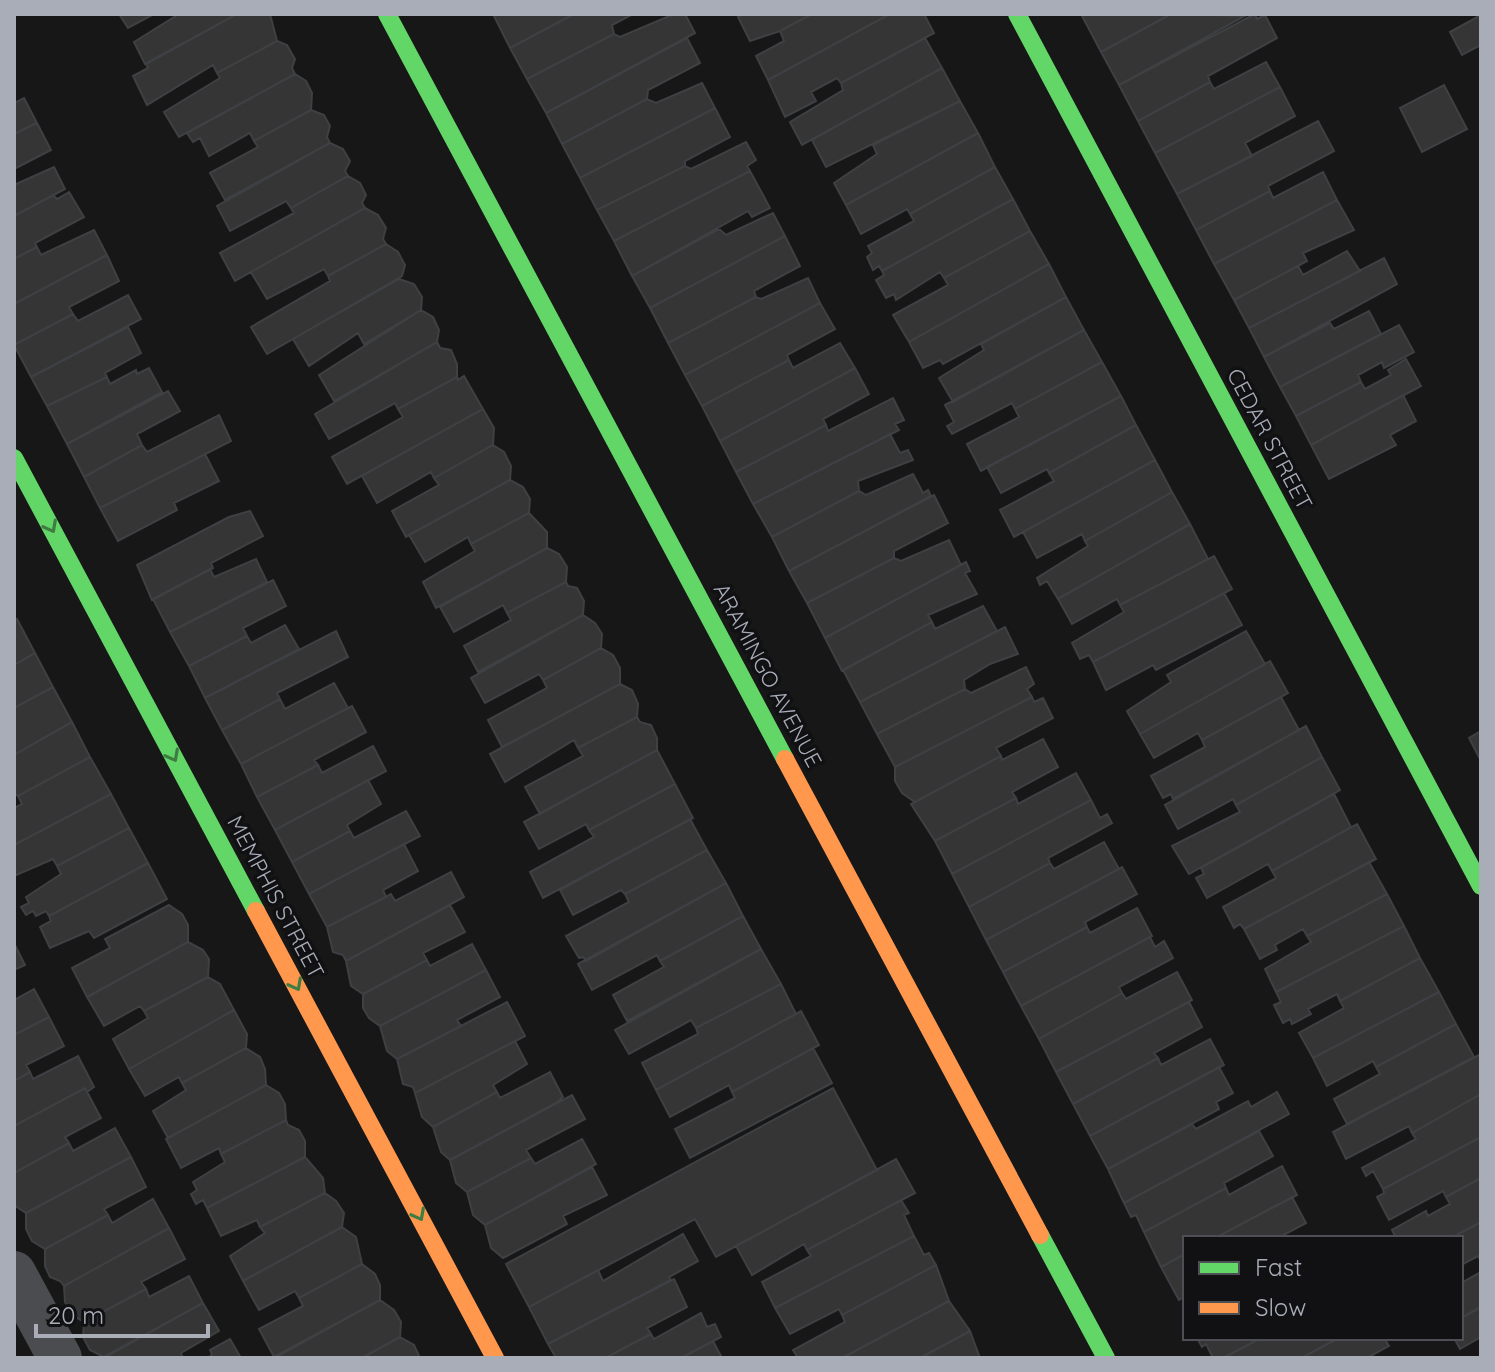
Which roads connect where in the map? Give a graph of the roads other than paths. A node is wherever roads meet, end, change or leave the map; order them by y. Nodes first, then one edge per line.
1 (387, 14) edge
2 (1017, 14) edge
3 (14, 458) edge
4 (1481, 886) edge
5 (14, 1273) edge
6 (60, 1358) edge
7 (495, 1358) edge
8 (1106, 1358) edge

1 - 8 street, ARAMINGO AVENUE
2 - 4 street, CEDAR STREET
3 -> 7 street, MEMPHIS STREET
5 - 6 street

